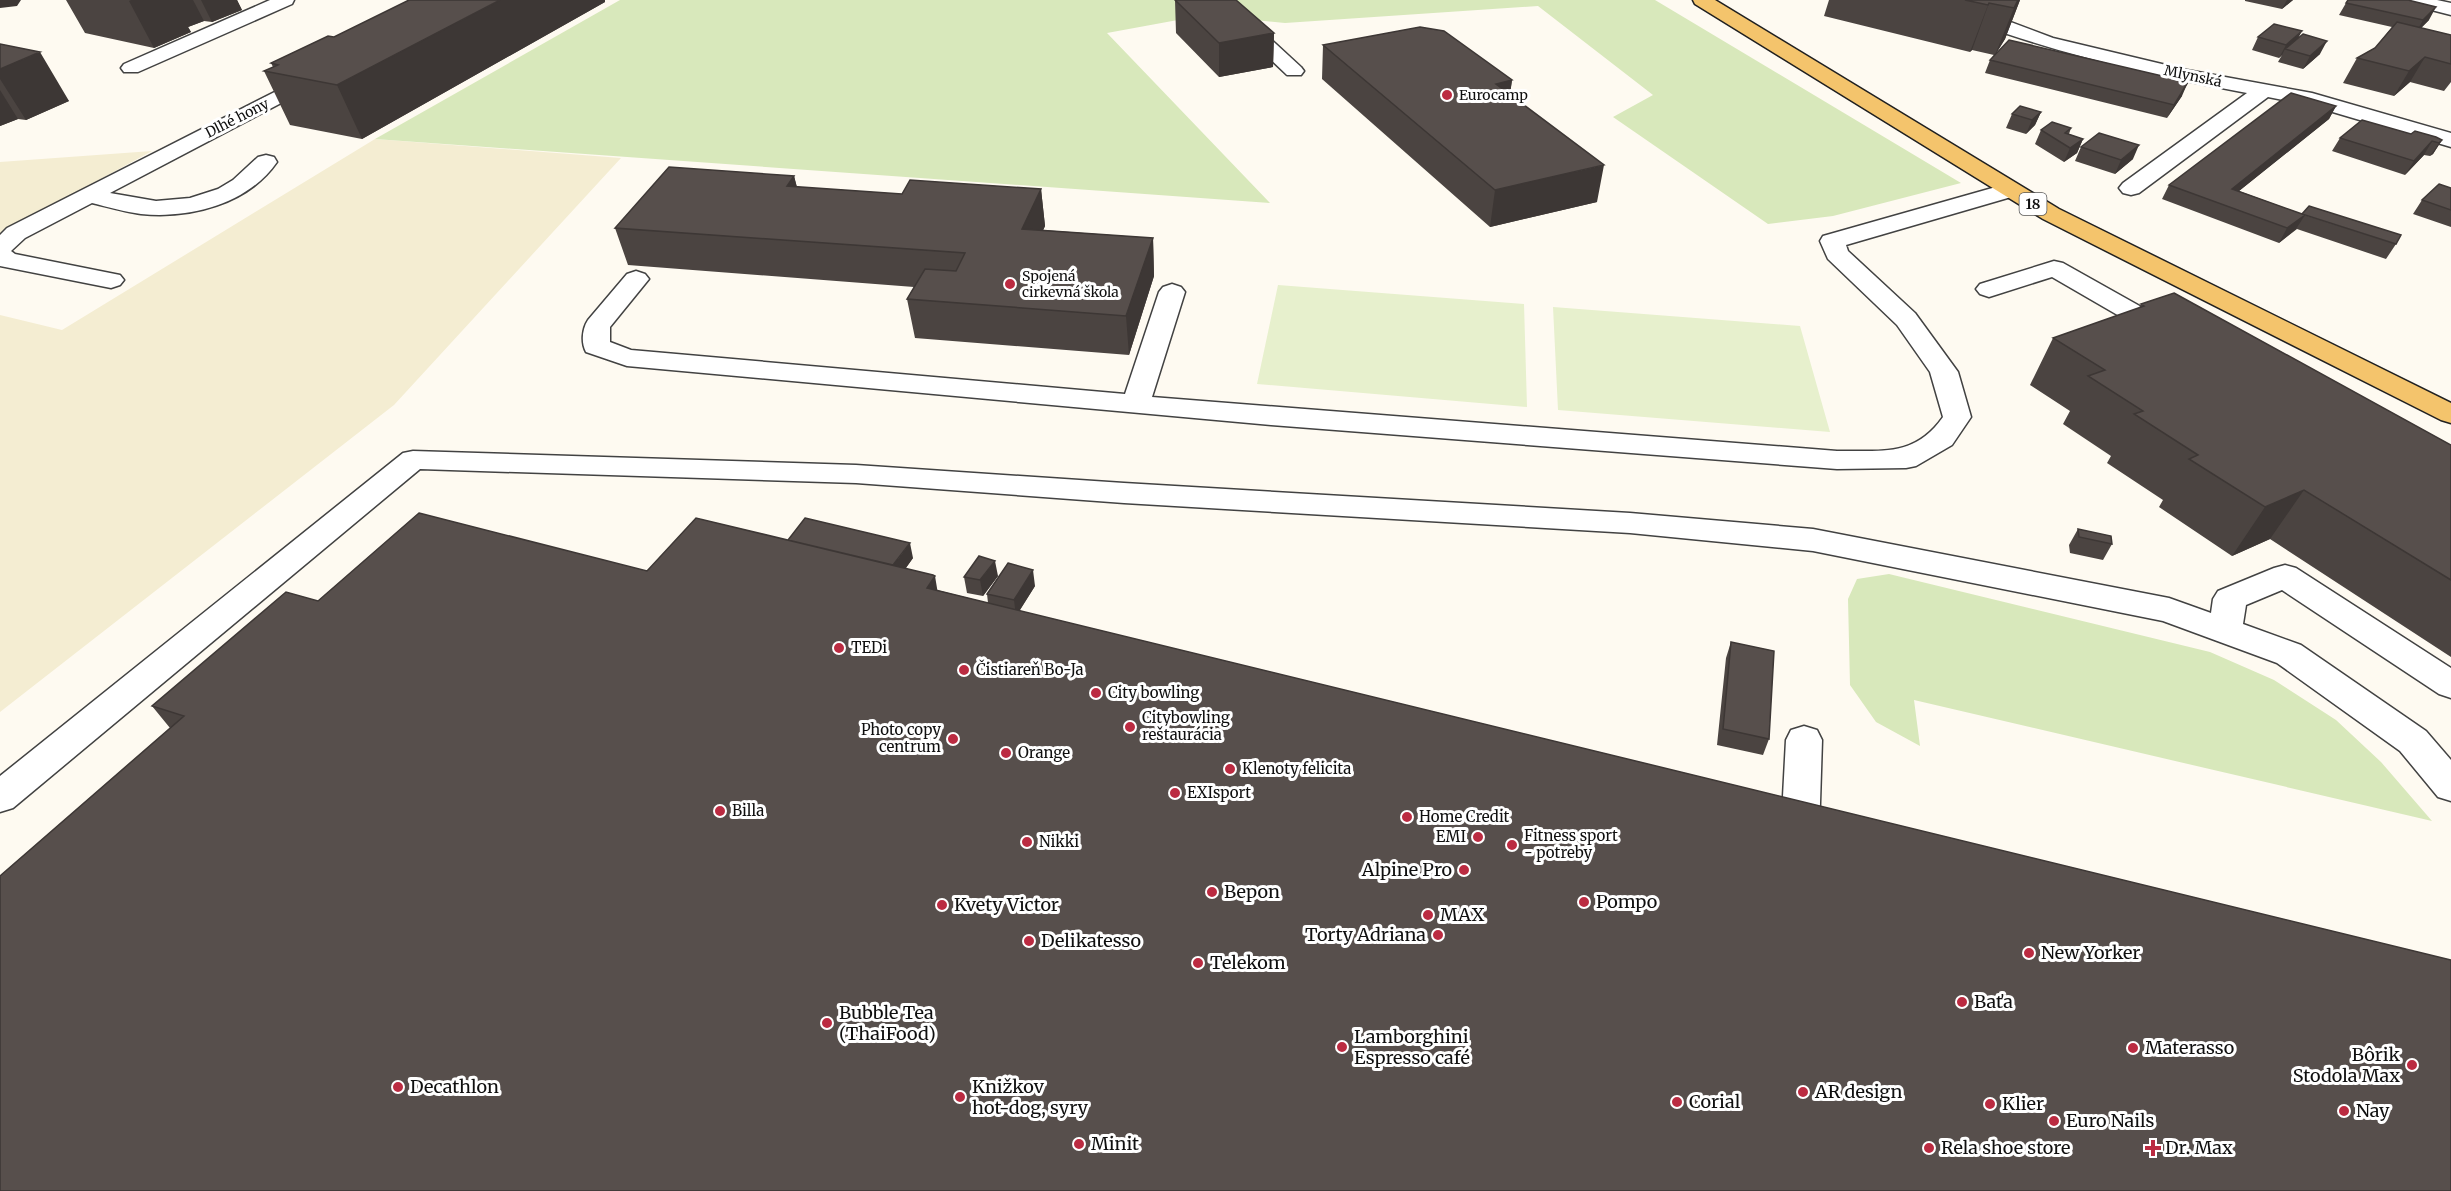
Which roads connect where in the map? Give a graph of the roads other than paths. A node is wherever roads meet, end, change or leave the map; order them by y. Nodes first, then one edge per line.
1 (285, 0) edge
2 (1217, 0) edge
3 (1702, 0) edge
4 (1939, 0) edge
5 (2415, 0) edge
6 (2451, 9) edge
7 (1756, 34) junction
8 (131, 68) dead end
9 (333, 69) edge
10 (1294, 71) dead end
11 (2265, 90) junction
12 (2451, 140) edge
13 (266, 162) dead end
14 (2050, 188) dead end
15 (2131, 188) dead end
16 (2010, 190) junction
17 (89, 195) junction
18 (2082, 205) dead end
19 (2, 254) edge
20 (636, 279) dead end
21 (111, 280) dead end
22 (1989, 289) dead end
23 (1172, 292) dead end
24 (2187, 344) edge
25 (2324, 350) junction
26 (1136, 404) junction
27 (2451, 414) edge
28 (2225, 631) junction
29 (2451, 685) edge
30 (1804, 740) dead end
31 (2451, 786) edge
32 (0, 796) edge
33 (1800, 834) edge

1 - 8 street
2 - 10 street
3 - 7 main road, 18
4 - 11 street, Mlynská
5 - 6 street
7 - 14 main road, 18
7 - 16 main road, 18
9 - 17 street, Dlhé hony
11 - 12 street, Mlynská
11 - 15 street
13 - 17 street
16 - 25 main road, 18
16 - 26 street
17 - 19 street, Dlhé hony
18 - 25 main road, 18
19 - 21 street
20 - 26 street
22 - 24 street
23 - 26 street
25 - 27 main road, 18
28 - 29 street
28 - 31 street
28 - 32 street
30 - 33 street

